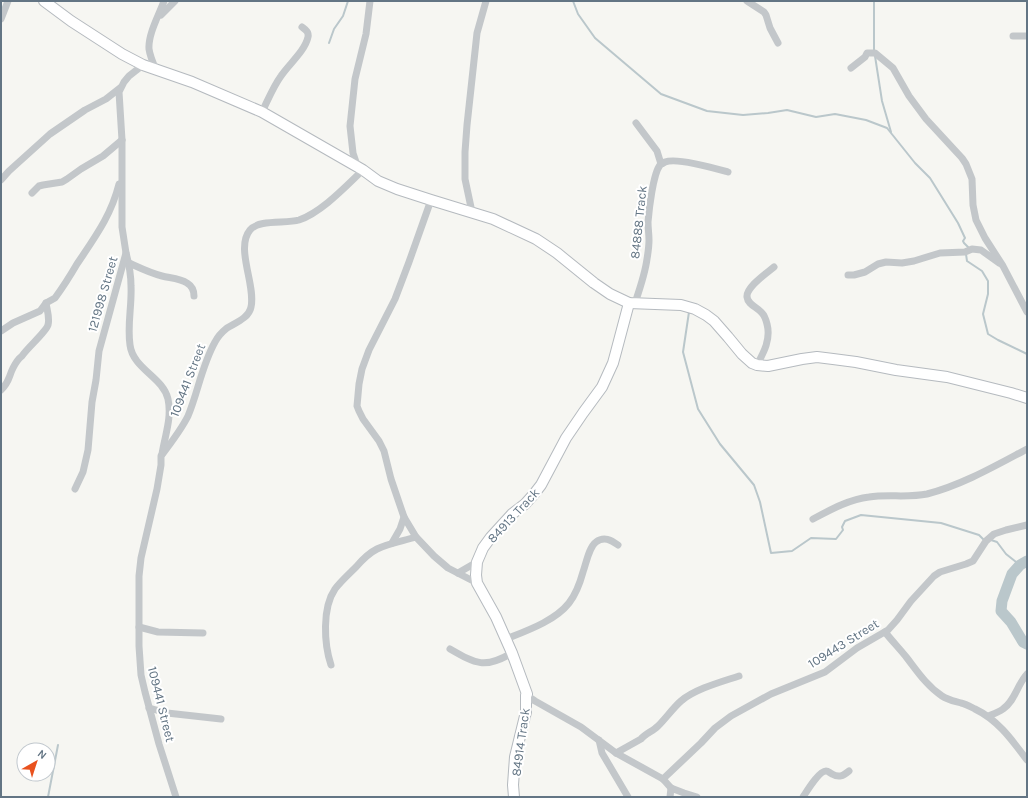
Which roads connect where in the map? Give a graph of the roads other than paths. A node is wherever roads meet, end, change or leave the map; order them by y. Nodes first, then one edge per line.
1 (8, 1) edge
2 (44, 1) edge
3 (164, 1) edge
4 (175, 1) edge
5 (370, 1) edge
6 (486, 1) edge
7 (747, 1) edge
8 (158, 18) junction
9 (1, 19) edge
10 (302, 27) dead end
11 (1013, 36) dead end
12 (1027, 36) edge
13 (778, 43) dead end
14 (143, 65) junction
15 (851, 68) dead end
16 (156, 70) junction
17 (120, 88) junction
18 (262, 112) junction
19 (636, 123) dead end
20 (122, 140) junction
21 (661, 164) junction
22 (363, 170) junction
23 (728, 172) dead end
24 (122, 173) junction
25 (1, 180) edge
26 (32, 193) dead end
27 (431, 200) junction
28 (472, 212) junction
29 (126, 253) junction
30 (129, 264) junction
31 (1003, 266) junction
32 (774, 267) dead end
33 (848, 275) dead end
34 (194, 296) dead end
35 (46, 303) junction
36 (632, 303) junction
37 (1027, 312) edge
38 (1, 331) edge
39 (757, 365) junction
40 (1, 390) edge
41 (1027, 398) edge
42 (1027, 449) edge
43 (161, 456) junction
44 (74, 489) dead end
45 (404, 516) junction
46 (813, 519) dead end
47 (1027, 525) edge
48 (416, 537) junction
49 (392, 544) junction
50 (618, 545) dead end
51 (477, 562) junction
52 (458, 573) junction
53 (477, 583) junction
54 (139, 627) junction
55 (885, 632) junction
56 (203, 633) dead end
57 (506, 639) junction
58 (450, 649) dead end
59 (512, 652) junction
60 (331, 665) dead end
61 (1027, 674) edge
62 (739, 676) dead end
63 (526, 691) junction
64 (149, 708) junction
65 (988, 716) junction
66 (221, 719) dead end
67 (599, 740) junction
68 (616, 752) junction
69 (1027, 760) edge
70 (849, 771) dead end
71 (664, 779) junction
72 (671, 788) junction
73 (176, 797) edge
74 (514, 797) edge
75 (628, 797) edge
76 (670, 797) edge
77 (697, 797) edge
78 (803, 797) edge

1 - 9 street
2 - 14 street
3 - 8 street
4 - 8 street
5 - 22 street
6 - 28 street
7 - 13 street
8 - 16 street
10 - 18 street
11 - 12 street
14 - 16 street
14 - 17 street
15 - 31 street
16 - 18 street
17 - 20 street, 121998 Street
17 - 25 street
18 - 22 street
19 - 21 street
20 - 24 street, 121998 Street
20 - 26 street
21 - 23 street
21 - 36 street, 84888 Track
22 - 27 street
22 - 43 street, 109441 Street
24 - 29 street, 121998 Street
24 - 35 street
27 - 28 street
27 - 45 street
28 - 36 street
29 - 30 street
29 - 44 street, 121998 Street
30 - 34 street
30 - 43 street
31 - 33 street
31 - 37 street
32 - 39 street
35 - 38 street
35 - 40 street
36 - 39 street
36 - 51 street, 84913 Track
39 - 41 street
42 - 46 street
43 - 54 street, 109441 Street
45 - 48 street
45 - 49 street
47 - 55 street, 109443 Street
48 - 49 street
48 - 52 street
49 - 60 street
50 - 57 street
51 - 52 street
51 - 53 street, 84913 Track
52 - 53 street
53 - 57 street, 84913 Track
54 - 56 street
54 - 64 street, 109441 Street
55 - 65 street
55 - 71 street, 109443 Street
57 - 59 street, 84913 Track
58 - 59 street
59 - 63 street, 84913 Track
61 - 65 street
62 - 68 street
63 - 67 street
63 - 74 street, 84914 Track
64 - 66 street
64 - 73 street, 109441 Street
65 - 69 street
67 - 68 street
67 - 75 street
68 - 71 street
70 - 78 street
71 - 72 street
72 - 76 street
72 - 77 street

